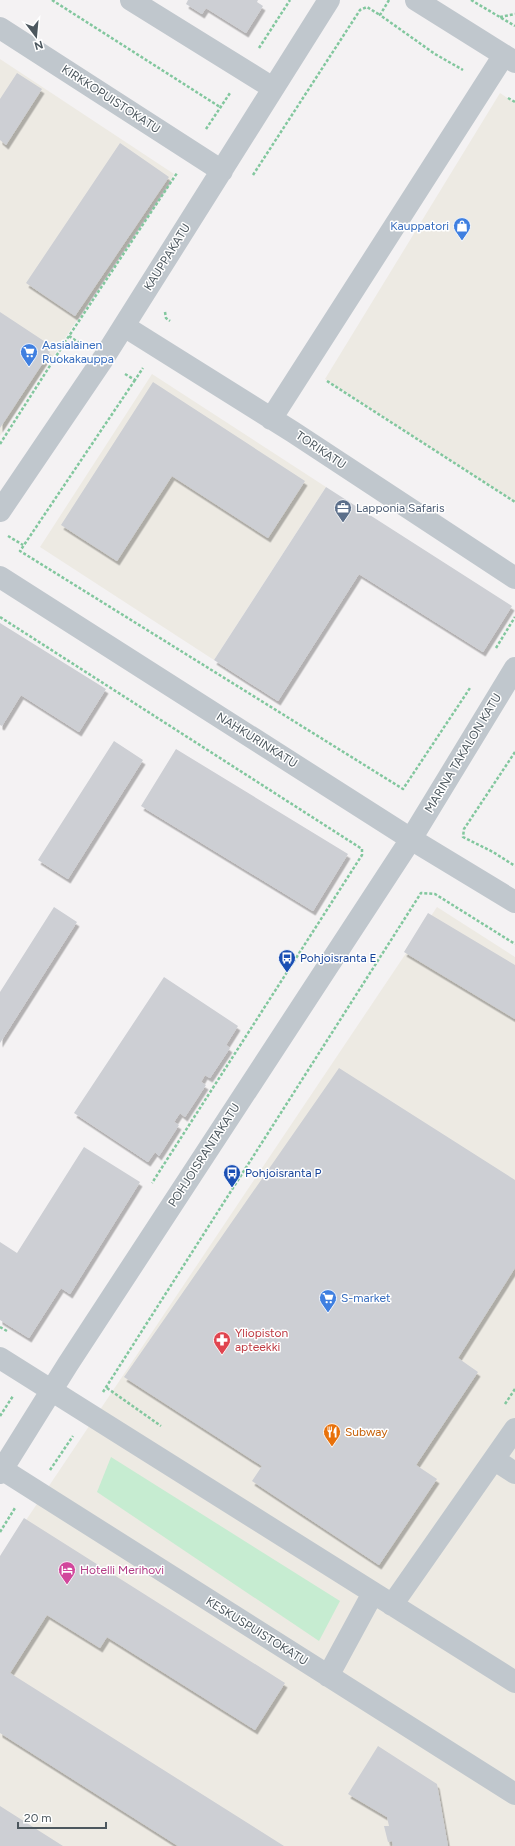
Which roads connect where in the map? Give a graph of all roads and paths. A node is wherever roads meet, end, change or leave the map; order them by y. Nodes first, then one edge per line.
1 (52, 0) edge
2 (131, 0) edge
3 (290, 0) edge
4 (329, 0) edge
5 (389, 0) edge
6 (416, 0) edge
7 (471, 0) edge
8 (515, 14) edge
9 (380, 15) junction
10 (499, 17) junction
11 (515, 26) edge
12 (0, 28) edge
13 (510, 59) edge
14 (244, 70) junction
15 (486, 83) junction
16 (274, 88) junction
17 (515, 101) edge
18 (220, 107) junction
19 (191, 151) junction
20 (222, 170) junction
21 (250, 178) dead end
22 (165, 309) dead end
23 (124, 326) junction
24 (160, 349) junction
25 (325, 379) dead end
26 (135, 380) dead end
27 (271, 419) junction
28 (0, 444) edge
29 (515, 502) edge
30 (0, 511) edge
31 (6, 534) dead end
32 (23, 544) junction
33 (0, 577) edge
34 (515, 578) edge
35 (0, 617) edge
36 (515, 617) edge
37 (493, 652) dead end
38 (515, 668) edge
39 (472, 684) dead end
40 (515, 752) edge
41 (411, 839) junction
42 (515, 866) edge
43 (515, 902) edge
44 (515, 944) edge
45 (149, 1188) dead end
46 (0, 1327) edge
47 (12, 1334) dead end
48 (0, 1358) edge
49 (52, 1390) junction
50 (89, 1414) junction
51 (515, 1429) edge
52 (495, 1460) junction
53 (1, 1470) edge
54 (515, 1473) edge
55 (36, 1490) junction
56 (16, 1506) dead end
57 (0, 1532) edge
58 (373, 1593) junction
59 (392, 1605) junction
60 (328, 1676) junction
61 (515, 1682) edge
62 (515, 1794) edge

1 - 18 path
2 - 14 street
3 - 14 path
4 - 16 street, KAUPPAKATU
5 - 9 path
6 - 13 street
7 - 10 path
8 - 10 path
9 - 15 path
9 - 21 path
10 - 11 path
12 - 19 street, KIRKKOPUISTOKATU
13 - 15 street
14 - 16 street
14 - 18 path
15 - 17 path
15 - 27 street
16 - 20 street, KAUPPAKATU
18 - 19 path
19 - 20 street, KIRKKOPUISTOKATU
19 - 28 path
20 - 23 street, KAUPPAKATU
22 - 24 path
23 - 24 street, TORIKATU
23 - 30 street, KAUPPAKATU
24 - 27 street, TORIKATU
25 - 29 path
26 - 32 path
27 - 34 street, TORIKATU
31 - 32 path
32 - 39 path
33 - 41 street, NAHKURINKATU
35 - 45 path
36 - 37 path
38 - 41 street, MARINA TAKALON KATU
40 - 42 path
41 - 43 street, NAHKURINKATU
41 - 49 street, POHJOISRANTAKATU
44 - 50 path
46 - 47 path
48 - 49 street
49 - 50 street
49 - 53 street, POHJOISRANTAKATU
50 - 55 path
50 - 58 street
51 - 52 street
52 - 54 street
52 - 59 street
53 - 55 street, KESKUSPUISTOKATU
55 - 60 street, KESKUSPUISTOKATU
56 - 57 path
58 - 59 street
58 - 60 street
59 - 61 street
60 - 62 street, KESKUSPUISTOKATU

